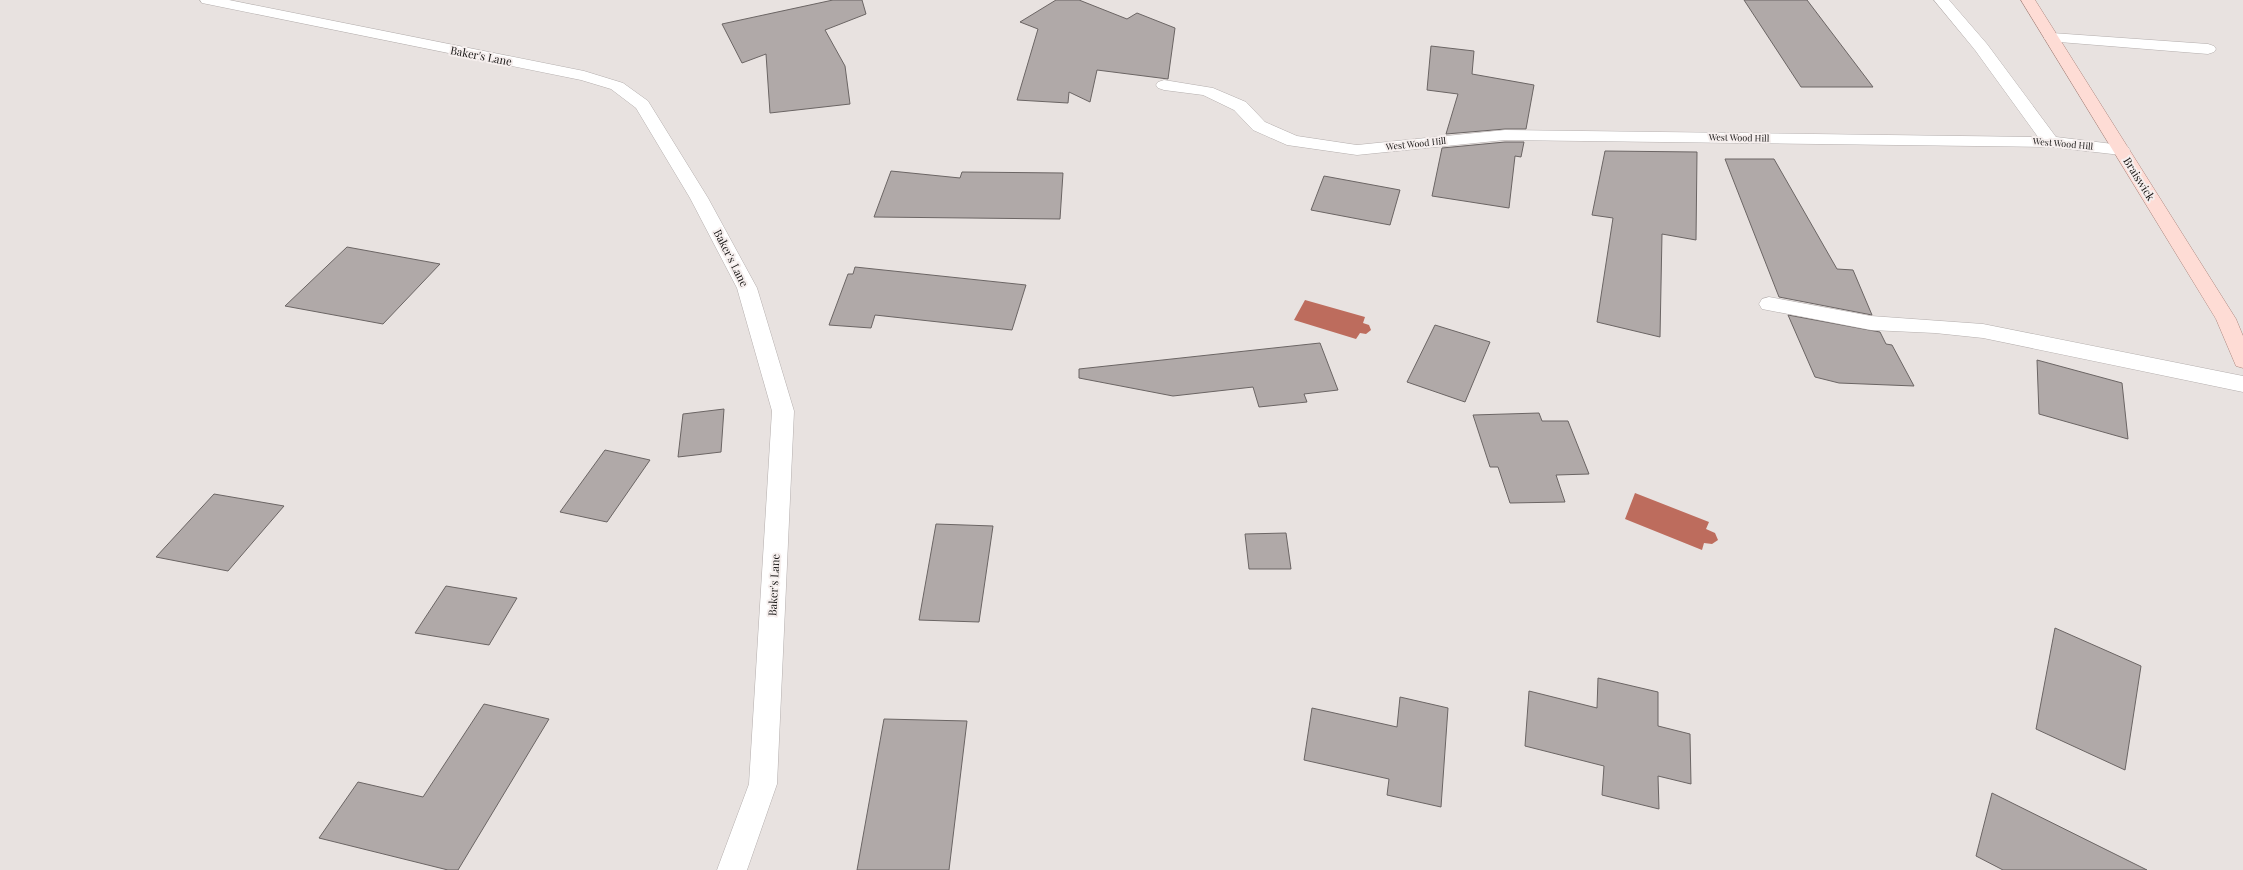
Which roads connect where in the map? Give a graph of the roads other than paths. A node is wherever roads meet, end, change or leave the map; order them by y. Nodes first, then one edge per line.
1 (207, 0) edge
2 (1941, 0) edge
3 (2028, 0) edge
4 (2052, 38) junction
5 (2208, 49) dead end
6 (1164, 85) dead end
7 (2051, 142) junction
8 (2121, 150) junction
9 (1769, 304) dead end
10 (2243, 361) edge
11 (2243, 384) edge
12 (732, 870) edge

1 - 12 street, Baker's Lane
2 - 7 street
3 - 4 main road, Braiswick
4 - 5 street
4 - 8 main road, Braiswick
6 - 7 street, West Wood Hill
7 - 8 street, West Wood Hill
8 - 10 main road, Braiswick
9 - 11 street

